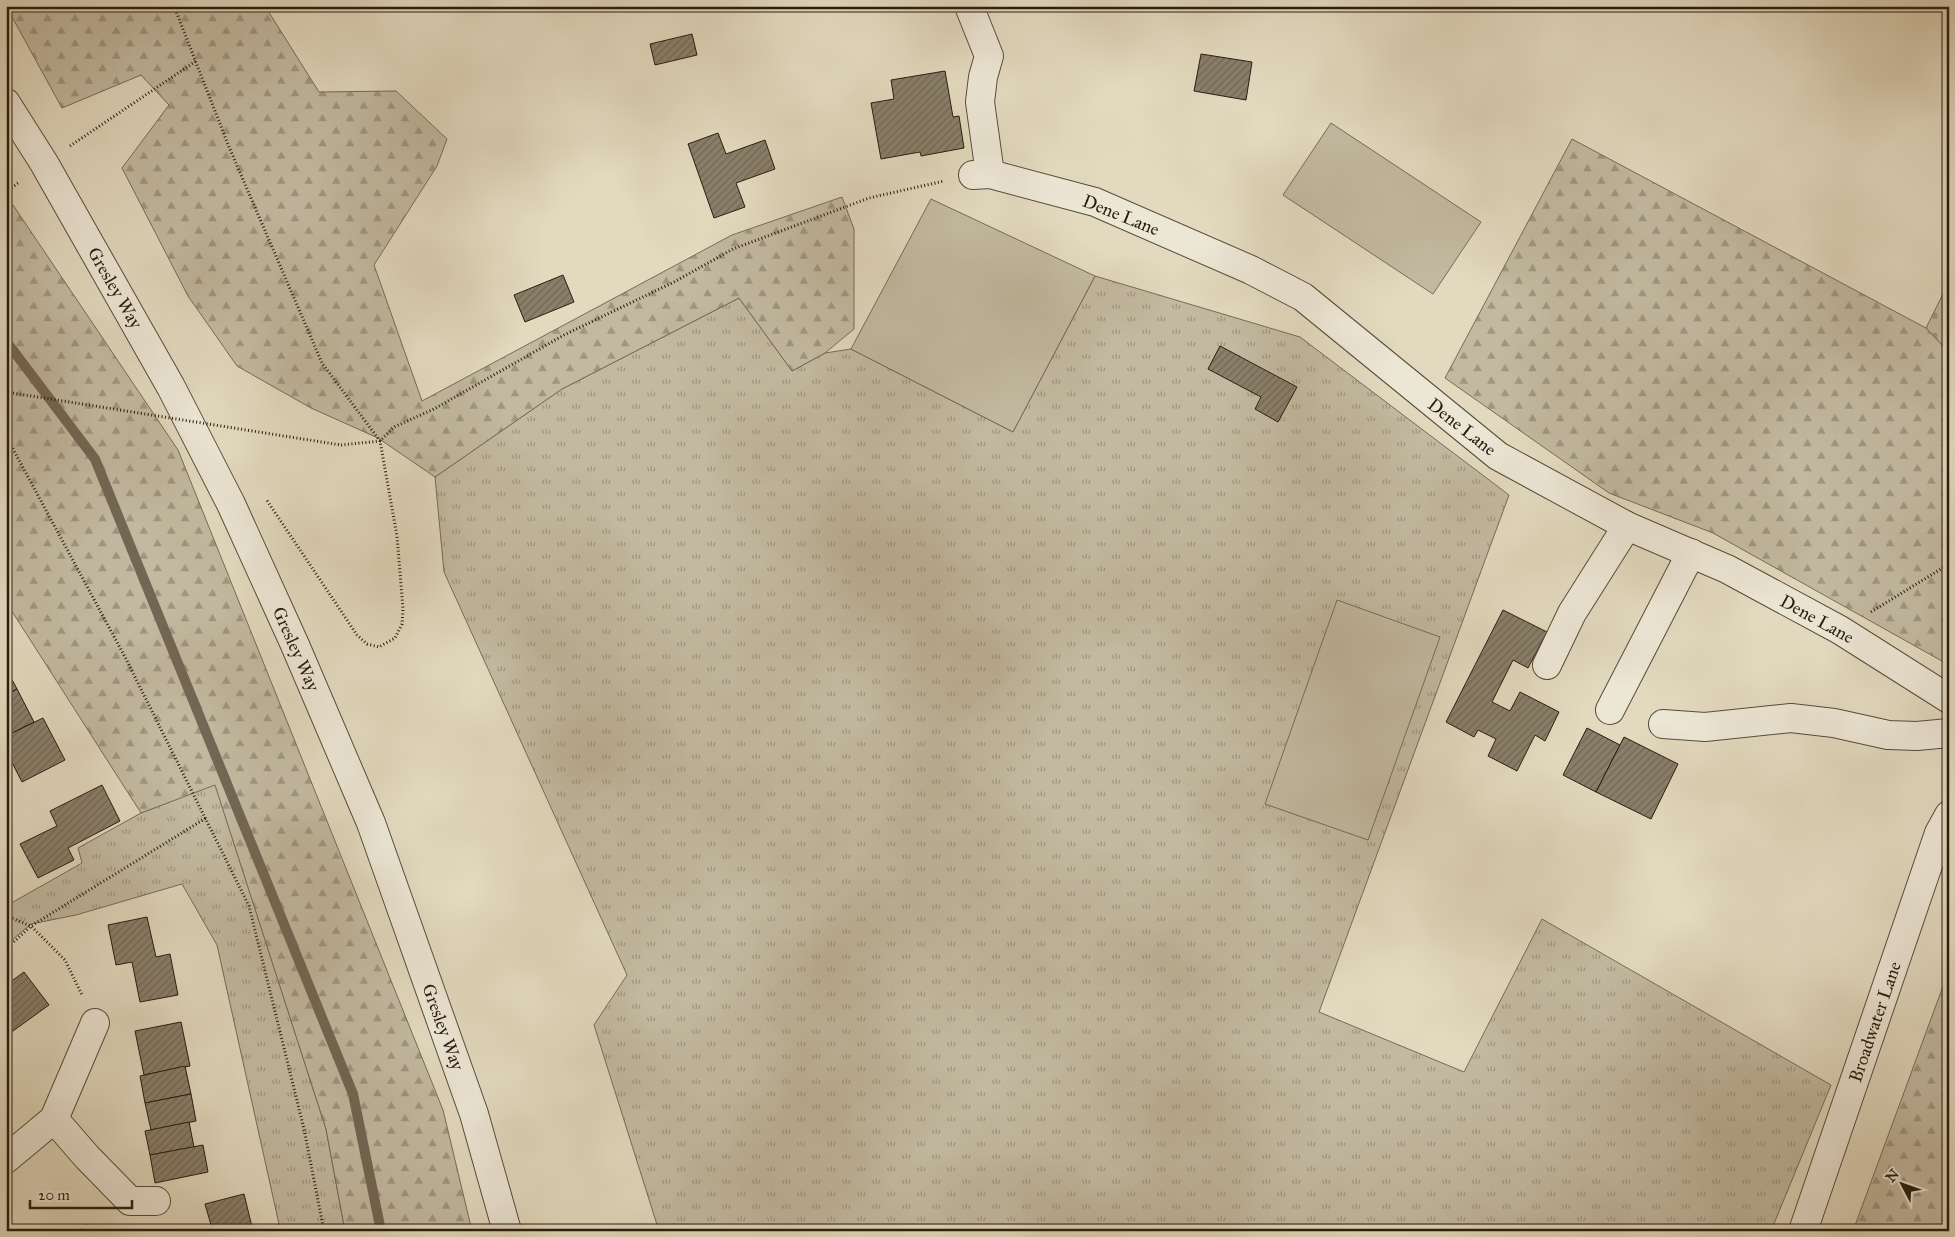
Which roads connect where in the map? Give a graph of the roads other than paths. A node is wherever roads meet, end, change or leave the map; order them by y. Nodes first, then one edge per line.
1 (969, 6) edge
2 (6, 103) edge
3 (1627, 526) junction
4 (1691, 553) junction
5 (1547, 665) dead end
6 (1949, 699) edge
7 (1610, 710) dead end
8 (1663, 724) dead end
9 (1949, 733) edge
10 (1949, 815) edge
11 (95, 1023) road end
12 (54, 1119) junction
13 (6, 1159) edge
14 (156, 1201) dead end
15 (508, 1231) edge
16 (1804, 1231) edge

1 - 3 street, Dene Lane
2 - 15 street, Gresley Way
3 - 4 street, Dene Lane
3 - 5 street
4 - 6 street, Dene Lane
4 - 7 street
8 - 9 street
10 - 16 street, Broadwater Lane
11 - 12 street
12 - 13 street
12 - 14 street

